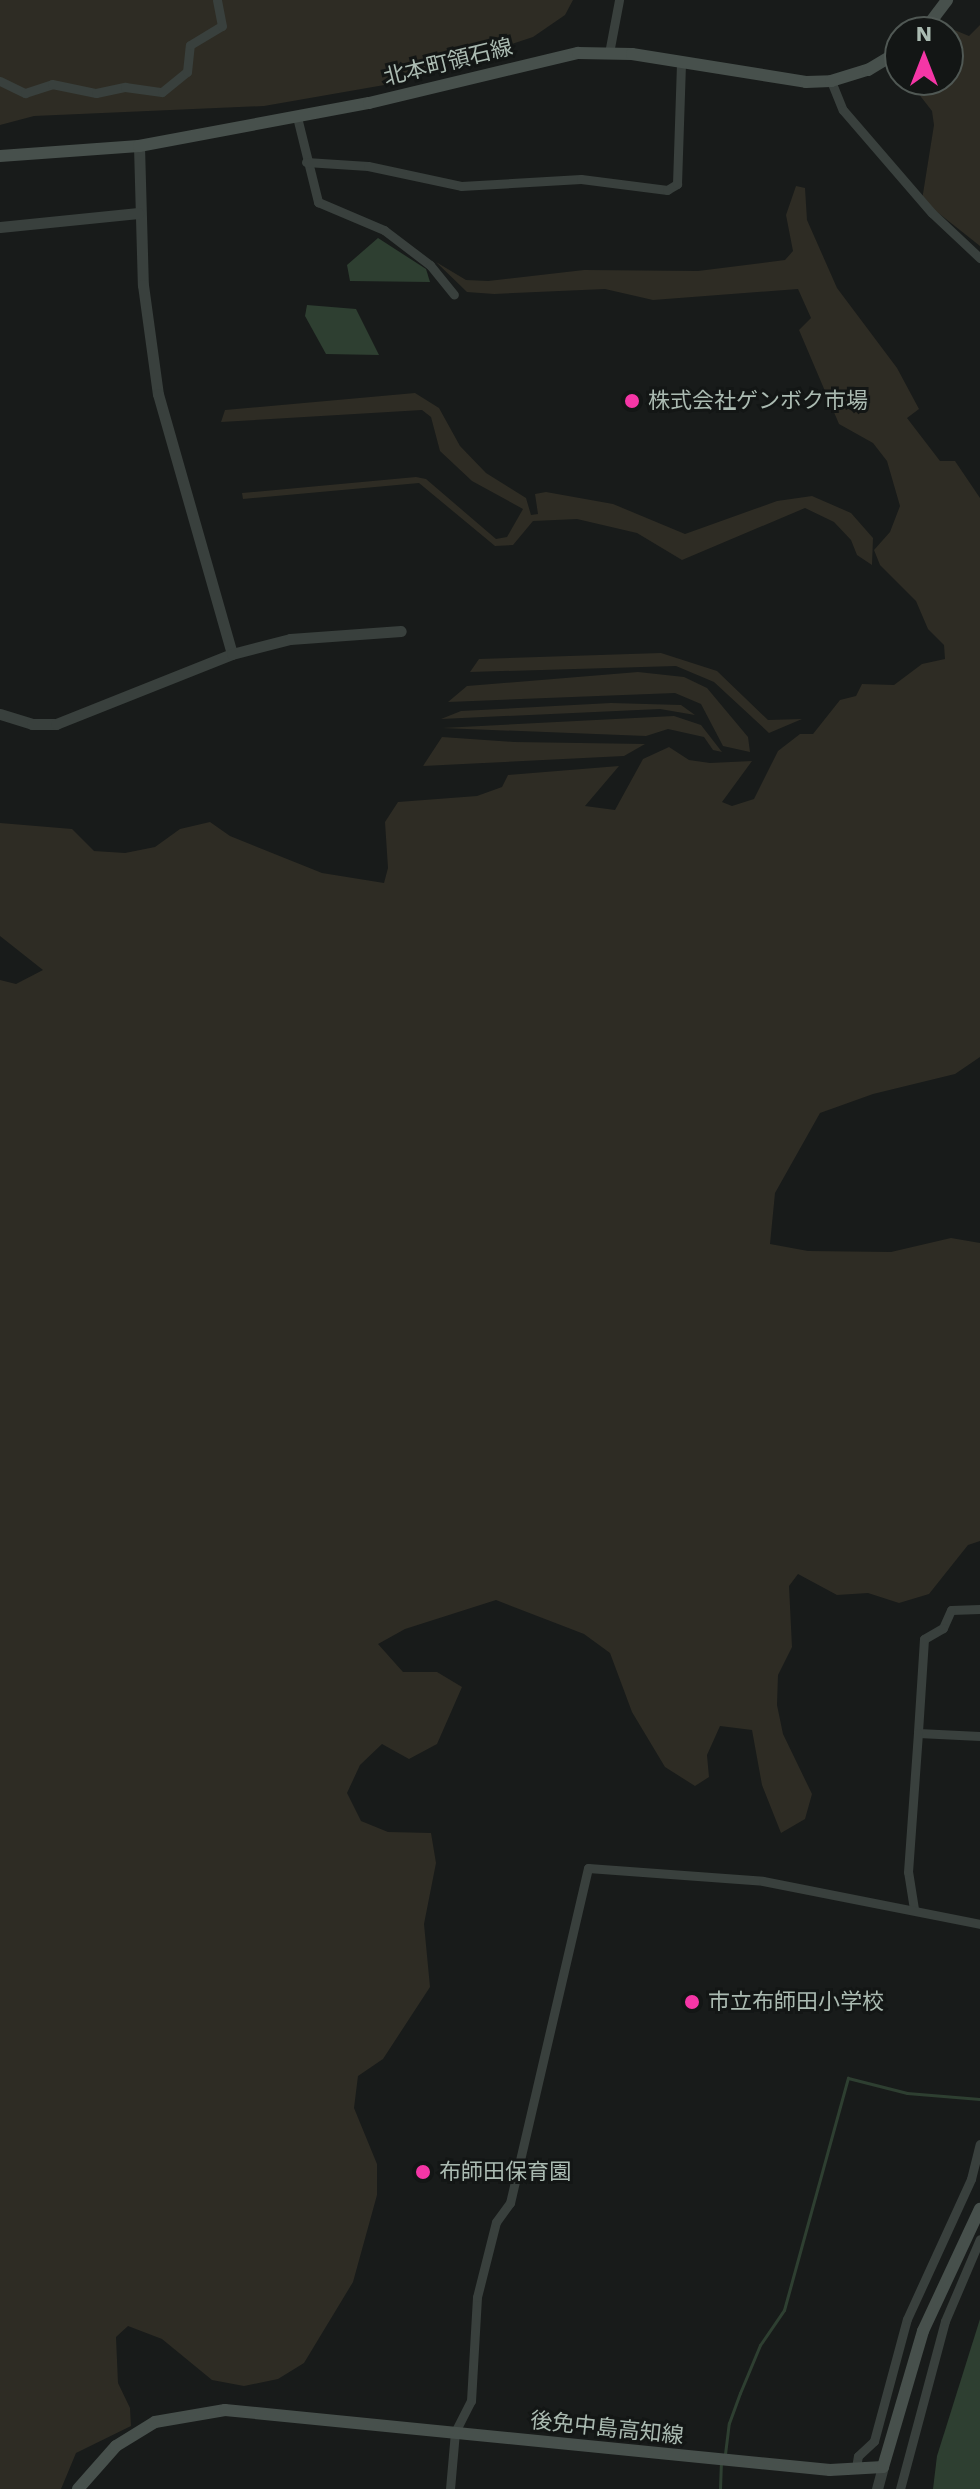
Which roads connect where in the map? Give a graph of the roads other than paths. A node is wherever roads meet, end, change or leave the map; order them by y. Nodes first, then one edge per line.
1 (217, 0) edge
2 (619, 0) edge
3 (609, 53) junction
4 (884, 60) edge
5 (681, 62) junction
6 (0, 81) edge
7 (831, 81) junction
8 (297, 117) junction
9 (139, 146) junction
10 (0, 156) edge
11 (306, 162) junction
12 (138, 213) junction
13 (0, 227) edge
14 (980, 258) edge
15 (454, 295) dead end
16 (401, 631) dead end
17 (232, 654) junction
18 (0, 714) edge
19 (980, 1609) edge
20 (918, 1733) junction
21 (980, 1736) edge
22 (914, 1909) junction
23 (980, 1924) edge
24 (980, 2144) edge
25 (980, 2209) edge
26 (980, 2239) edge
27 (455, 2432) junction
28 (883, 2467) junction
29 (856, 2468) junction
30 (78, 2489) edge
31 (450, 2489) edge
32 (877, 2489) edge
33 (900, 2489) edge

1 - 6 street
2 - 3 street
3 - 5 main road, 北本町領石線
3 - 8 main road, 北本町領石線
4 - 7 main road, 北本町領石線
5 - 7 main road, 北本町領石線
5 - 11 street
7 - 14 street
8 - 9 main road, 北本町領石線
8 - 11 street
9 - 10 main road, 北本町領石線
9 - 12 street
11 - 15 street
12 - 13 street
12 - 17 street
16 - 17 street
17 - 18 street
19 - 20 street
20 - 21 street
20 - 22 street
22 - 23 street
22 - 27 street
24 - 29 street
25 - 28 main road
26 - 33 street
27 - 29 main road, 後免中島高知線
27 - 30 main road, 後免中島高知線
27 - 31 street
28 - 29 main road, 後免中島高知線
28 - 32 street

